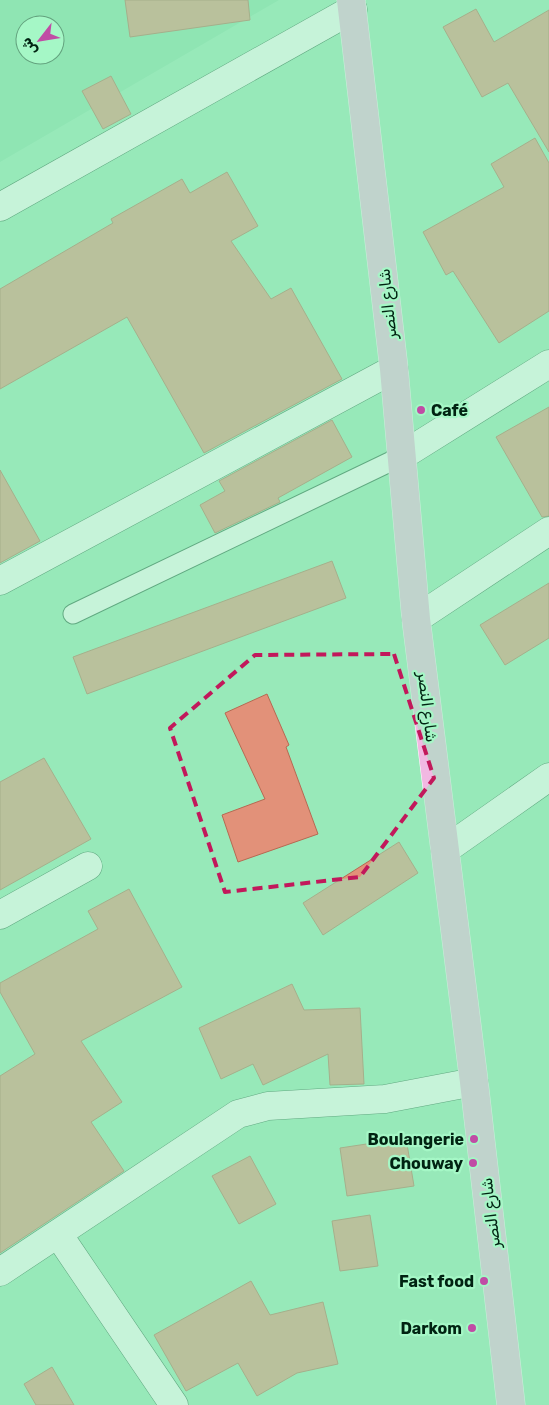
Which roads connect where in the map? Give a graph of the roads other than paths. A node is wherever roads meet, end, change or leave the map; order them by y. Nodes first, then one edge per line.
1 (352, 3) edge
2 (0, 207) edge
3 (549, 364) edge
4 (394, 369) junction
5 (400, 457) junction
6 (549, 531) edge
7 (0, 581) edge
8 (73, 614) dead end
9 (416, 619) junction
10 (549, 777) edge
11 (445, 850) junction
12 (88, 866) dead end
13 (0, 915) edge
14 (474, 1082) junction
15 (58, 1234) junction
16 (0, 1272) edge
17 (174, 1405) edge
18 (511, 1405) edge

1 - 2 street
1 - 4 main road, شارع النصر
3 - 5 street
4 - 5 main road, شارع النصر
4 - 7 street
5 - 8 lane
5 - 9 main road, شارع النصر
6 - 9 street
9 - 11 main road, شارع النصر
10 - 11 street
11 - 14 main road, شارع النصر
12 - 13 street
14 - 15 street
14 - 18 main road, شارع النصر
15 - 16 street
15 - 17 street

